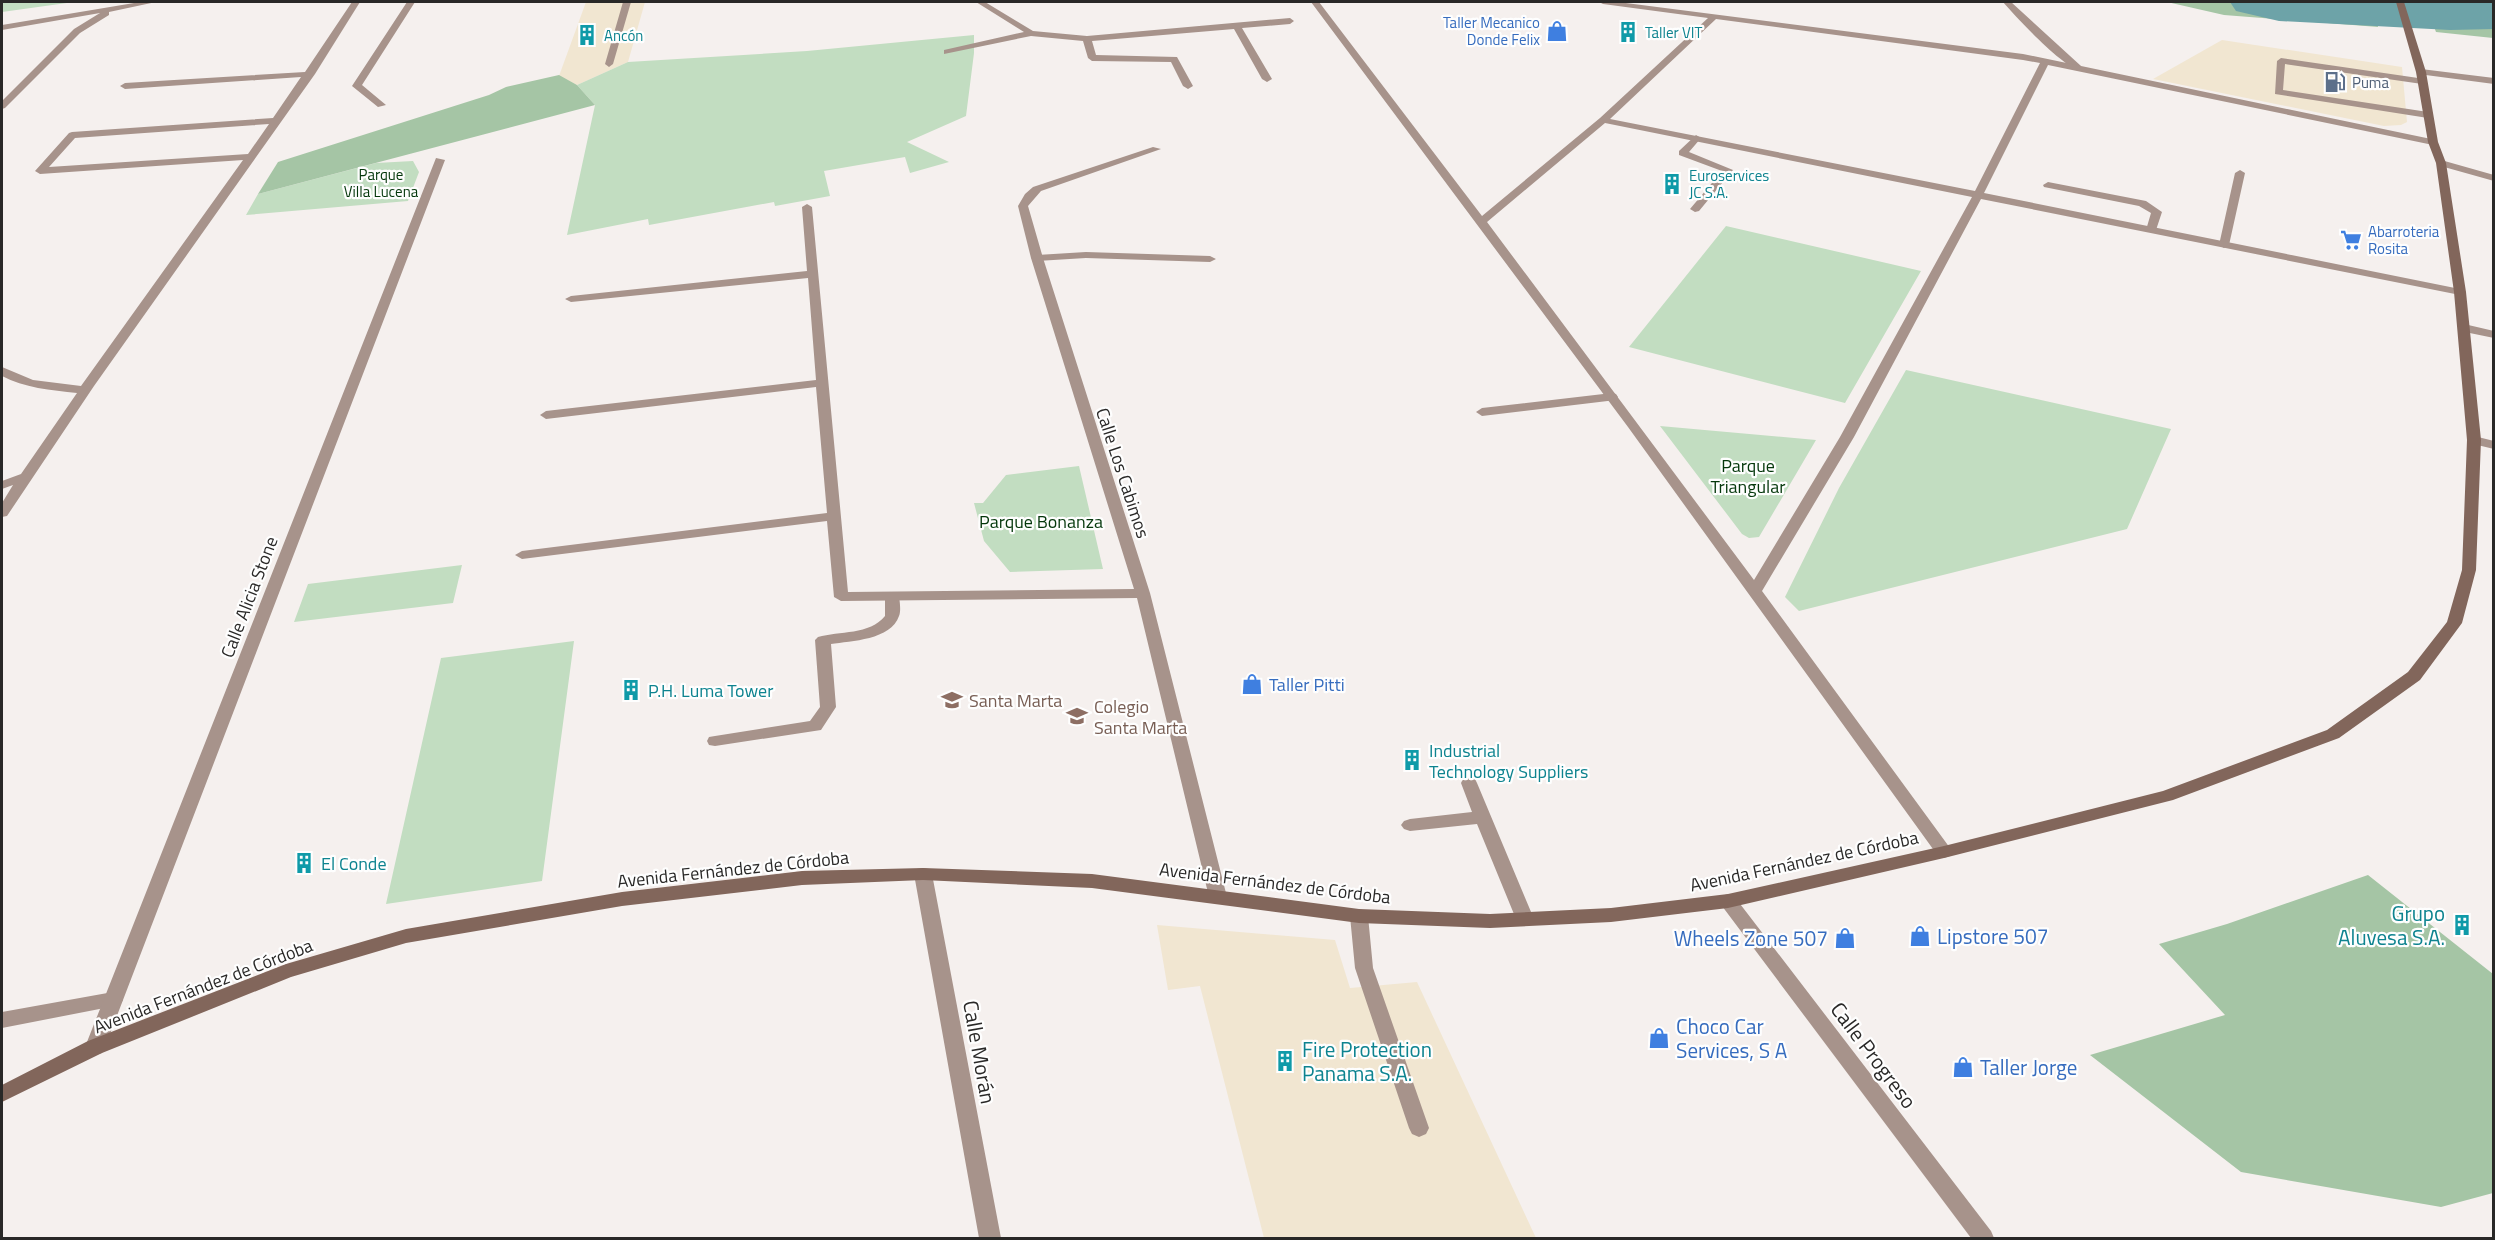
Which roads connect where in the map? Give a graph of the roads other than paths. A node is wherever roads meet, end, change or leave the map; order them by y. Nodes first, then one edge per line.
1 (152, 2) edge
2 (356, 2) edge
3 (411, 2) edge
4 (627, 2) edge
5 (980, 2) edge
6 (1316, 2) edge
7 (1603, 2) edge
8 (2007, 2) edge
9 (2400, 2) edge
10 (114, 9) junction
11 (1714, 16) junction
12 (1290, 21) dead end
13 (1237, 26) junction
14 (2, 27) edge
15 (1031, 33) junction
16 (1087, 39) junction
17 (948, 52) dead end
18 (2046, 61) junction
19 (609, 64) dead end
20 (2078, 68) junction
21 (310, 74) junction
22 (2421, 77) junction
23 (1267, 79) dead end
24 (2493, 81) edge
25 (125, 86) dead end
26 (1188, 86) dead end
27 (2298, 95) junction
28 (381, 105) dead end
29 (2, 106) edge
30 (2300, 114) junction
31 (2428, 115) junction
32 (1603, 120) junction
33 (275, 121) junction
34 (1696, 138) junction
35 (2433, 141) junction
36 (1156, 149) dead end
37 (250, 157) junction
38 (440, 160) dead end
39 (2441, 163) junction
40 (2240, 173) dead end
41 (2493, 178) edge
42 (2048, 185) dead end
43 (1978, 195) junction
44 (807, 207) dead end
45 (1695, 209) dead end
46 (1482, 221) junction
47 (2151, 230) junction
48 (2224, 245) junction
49 (1037, 258) junction
50 (1210, 259) dead end
51 (812, 274) junction
52 (2460, 292) junction
53 (571, 299) dead end
54 (2464, 328) junction
55 (2493, 335) edge
56 (2, 371) edge
57 (821, 383) junction
58 (85, 390) junction
59 (1612, 398) junction
60 (1482, 412) dead end
61 (546, 415) dead end
62 (2474, 440) junction
63 (2493, 445) edge
64 (24, 477) junction
65 (2, 485) edge
66 (2, 513) edge
67 (834, 516) junction
68 (522, 555) dead end
69 (1755, 590) junction
70 (1143, 592) junction
71 (892, 597) junction
72 (715, 741) dead end
73 (1469, 783) dead end
74 (1484, 817) junction
75 (1410, 825) dead end
76 (1944, 852) junction
77 (923, 874) junction
78 (1218, 897) junction
79 (1728, 901) junction
80 (1359, 916) junction
81 (1525, 919) junction
82 (113, 1000) junction
83 (2, 1020) edge
84 (95, 1047) junction
85 (2, 1094) edge
86 (1419, 1128) dead end
87 (990, 1239) edge
88 (1983, 1239) edge

1 - 10 street
2 - 21 street
3 - 28 street
4 - 19 street
5 - 15 street
6 - 46 street
7 - 11 street
8 - 20 street
9 - 22 main road, Avenida Fernández de Córdoba
10 - 14 street
10 - 29 street
11 - 18 street
11 - 32 street
12 - 13 street
13 - 16 street
13 - 23 street
15 - 16 street
15 - 17 street
16 - 26 street
18 - 20 street
18 - 43 street
20 - 30 street
21 - 25 street
21 - 33 street
22 - 24 street
22 - 27 street
22 - 31 main road, Avenida Fernández de Córdoba
27 - 30 street
27 - 31 street
30 - 35 street
31 - 35 main road, Avenida Fernández de Córdoba
32 - 34 street
32 - 46 street
33 - 37 street
33 - 37 street
34 - 43 street
34 - 45 street
35 - 39 main road, Avenida Fernández de Córdoba
36 - 49 street, Calle Los Cabimos
37 - 58 street
38 - 82 street, Calle Alicia Stone
39 - 41 street
39 - 52 main road, Avenida Fernández de Córdoba
40 - 48 street
42 - 47 street
43 - 47 street
43 - 69 street
44 - 51 street
46 - 59 street
47 - 48 street
48 - 52 street
49 - 50 street
49 - 70 street, Calle Los Cabimos
51 - 53 street
51 - 57 street
52 - 54 main road, Avenida Fernández de Córdoba
54 - 55 street
54 - 62 main road, Avenida Fernández de Córdoba
56 - 58 street
57 - 61 street
57 - 67 street
58 - 64 street
59 - 60 street
59 - 69 street
62 - 63 street
62 - 76 main road, Avenida Fernández de Córdoba
64 - 65 street
64 - 66 street
67 - 68 street
67 - 71 street
69 - 76 street
70 - 71 street
70 - 78 street, Calle Los Cabimos
71 - 72 street
73 - 74 street
74 - 75 street
74 - 81 street
76 - 79 main road, Avenida Fernández de Córdoba
77 - 78 main road, Avenida Fernández de Córdoba
77 - 84 main road, Avenida Fernández de Córdoba
77 - 87 street, Calle Morán
78 - 80 main road, Avenida Fernández de Córdoba
79 - 81 main road, Avenida Fernández de Córdoba
79 - 88 street, Calle Progreso
80 - 81 main road, Avenida Fernández de Córdoba
80 - 86 street
82 - 83 street
82 - 84 street, Calle Alicia Stone
84 - 85 main road, Avenida Fernández de Córdoba

